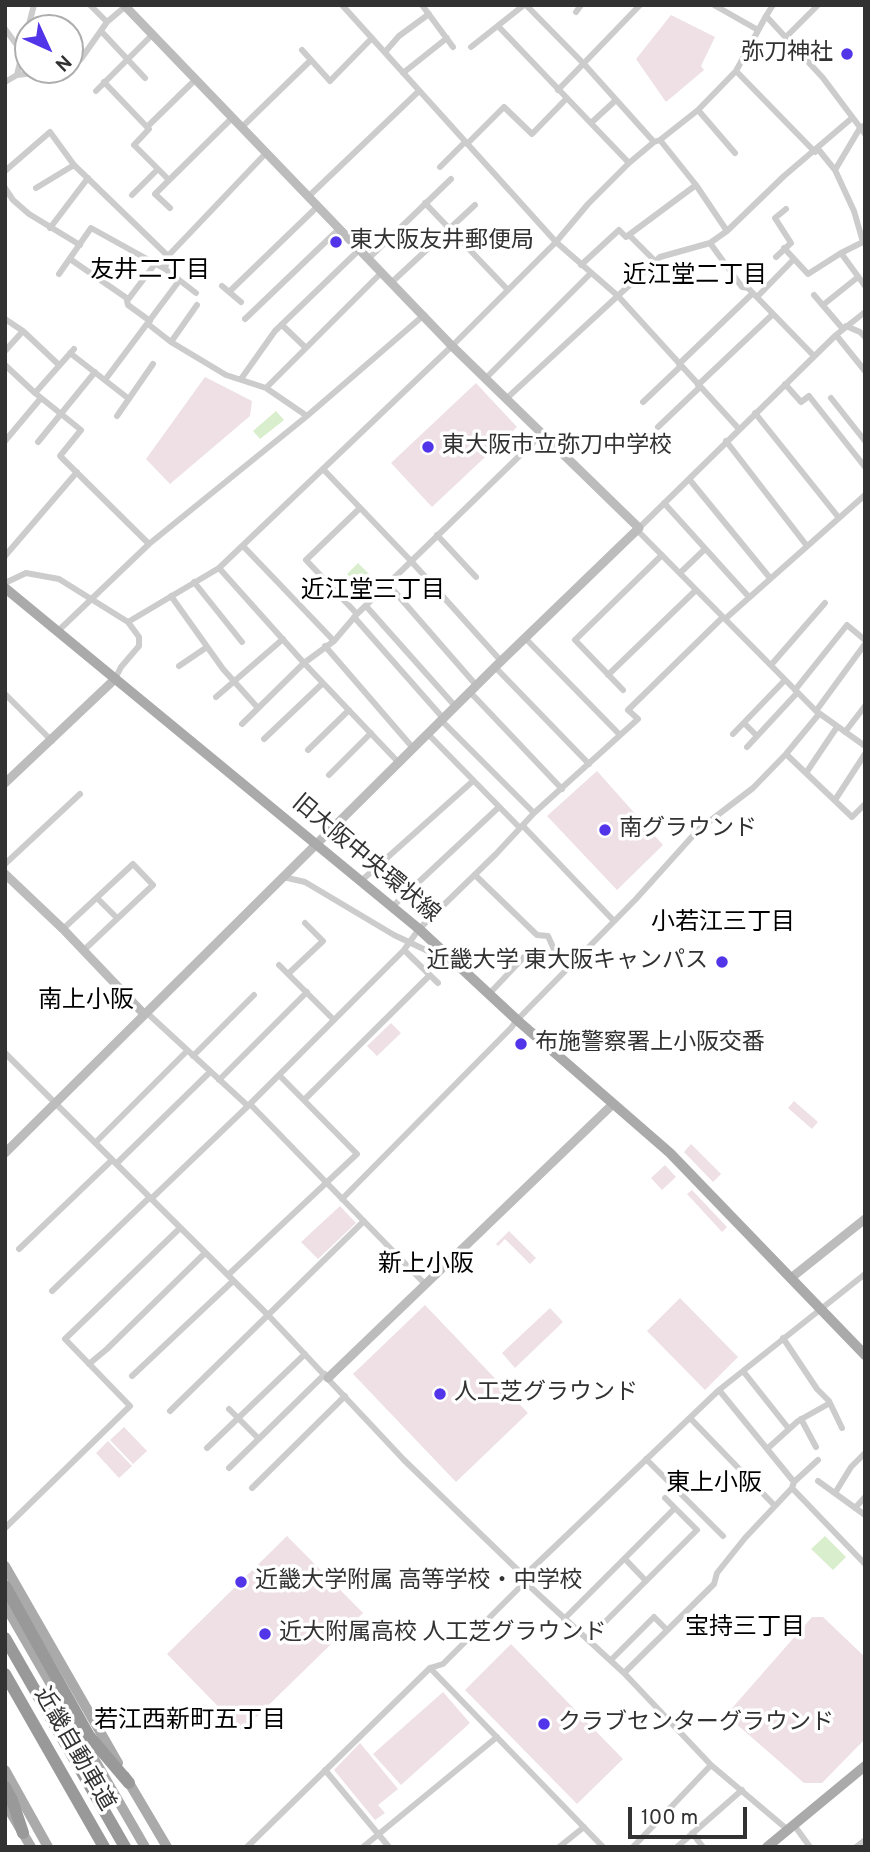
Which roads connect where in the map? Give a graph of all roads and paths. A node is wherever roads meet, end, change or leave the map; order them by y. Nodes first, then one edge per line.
1 (90, 5) edge
2 (342, 5) edge
3 (422, 5) edge
4 (525, 5) edge
5 (581, 5) edge
6 (640, 5) edge
7 (714, 5) edge
8 (773, 5) edge
9 (818, 5) edge
10 (126, 6) edge
11 (576, 12) dead end
12 (429, 14) junction
13 (765, 16) junction
14 (107, 22) junction
15 (498, 26) junction
16 (758, 30) junction
17 (101, 31) junction
18 (152, 35) junction
19 (786, 37) junction
20 (372, 38) junction
21 (447, 38) junction
22 (453, 47) dead end
23 (471, 47) dead end
24 (302, 50) dead end
25 (385, 52) junction
26 (84, 55) edge
27 (128, 59) junction
28 (311, 60) junction
29 (584, 64) junction
30 (736, 71) junction
31 (403, 72) junction
32 (145, 78) dead end
33 (195, 80) junction
34 (104, 82) junction
35 (558, 90) junction
36 (96, 91) dead end
37 (419, 91) junction
38 (566, 99) junction
39 (616, 100) junction
40 (698, 110) junction
41 (233, 117) junction
42 (852, 118) junction
43 (591, 124) junction
44 (147, 127) junction
45 (242, 127) junction
46 (863, 129) edge
47 (657, 141) junction
48 (466, 143) junction
49 (817, 150) junction
50 (267, 152) junction
51 (735, 153) dead end
52 (629, 163) junction
53 (74, 165) junction
54 (440, 167) dead end
55 (158, 169) junction
56 (835, 170) junction
57 (5, 171) edge
58 (88, 178) junction
59 (451, 179) dead end
60 (169, 180) junction
61 (696, 185) junction
62 (5, 188) edge
63 (36, 188) dead end
64 (132, 195) dead end
65 (309, 196) junction
66 (425, 203) junction
67 (475, 205) dead end
68 (318, 206) junction
69 (170, 208) dead end
70 (786, 209) dead end
71 (50, 228) junction
72 (449, 228) junction
73 (340, 229) junction
74 (727, 231) junction
75 (629, 235) junction
76 (864, 241) edge
77 (556, 242) junction
78 (710, 243) junction
79 (80, 245) junction
80 (784, 248) junction
81 (360, 249) junction
82 (841, 253) junction
83 (168, 256) junction
84 (776, 257) dead end
85 (369, 258) junction
86 (70, 259) junction
87 (794, 259) junction
88 (656, 262) junction
89 (155, 264) junction
90 (581, 265) junction
91 (165, 269) junction
92 (382, 272) junction
93 (59, 274) dead end
94 (590, 274) junction
95 (858, 277) junction
96 (179, 281) junction
97 (392, 282) junction
98 (222, 286) dead end
99 (865, 286) edge
100 (508, 290) junction
101 (229, 292) junction
102 (196, 293) dead end
103 (755, 295) junction
104 (814, 295) dead end
105 (618, 296) junction
106 (128, 299) junction
107 (241, 302) dead end
108 (197, 305) dead end
109 (823, 305) junction
110 (865, 312) edge
111 (773, 314) junction
112 (424, 315) junction
113 (5, 319) edge
114 (245, 319) dead end
115 (149, 323) junction
116 (282, 325) junction
117 (845, 328) junction
118 (23, 331) junction
119 (836, 335) junction
120 (865, 337) edge
121 (171, 342) junction
122 (452, 346) junction
123 (305, 347) junction
124 (5, 351) edge
125 (814, 356) junction
126 (153, 364) dead end
127 (5, 365) edge
128 (59, 365) junction
129 (680, 365) junction
130 (865, 371) edge
131 (95, 372) junction
132 (486, 378) junction
133 (241, 379) junction
134 (105, 380) junction
135 (785, 384) junction
136 (699, 386) junction
137 (266, 388) junction
138 (38, 395) junction
139 (507, 398) junction
140 (831, 398) dead end
141 (129, 399) junction
142 (643, 402) dead end
143 (755, 412) junction
144 (61, 414) junction
145 (117, 416) dead end
146 (307, 416) junction
147 (658, 427) dead end
148 (738, 429) junction
149 (543, 433) junction
150 (5, 441) edge
151 (726, 441) junction
152 (865, 441) edge
153 (38, 442) dead end
154 (865, 467) edge
155 (323, 469) junction
156 (76, 472) junction
157 (689, 479) junction
158 (865, 495) edge
159 (664, 503) junction
160 (360, 508) junction
161 (839, 518) junction
162 (638, 529) junction
163 (438, 536) junction
164 (149, 544) junction
165 (243, 546) junction
166 (807, 546) junction
167 (705, 548) junction
168 (662, 555) junction
169 (5, 556) edge
170 (411, 561) junction
171 (219, 568) junction
172 (680, 573) junction
173 (475, 577) dead end
174 (770, 579) junction
175 (194, 582) junction
176 (388, 584) junction
177 (6, 588) edge
178 (696, 590) junction
179 (171, 596) junction
180 (749, 597) junction
181 (90, 600) junction
182 (825, 603) dead end
183 (366, 606) junction
184 (356, 616) junction
185 (724, 618) junction
186 (128, 622) junction
187 (57, 632) junction
188 (525, 638) junction
189 (283, 639) junction
190 (334, 641) junction
191 (242, 642) dead end
192 (865, 642) edge
193 (325, 646) junction
194 (207, 647) junction
195 (304, 663) junction
196 (498, 664) junction
197 (771, 665) junction
198 (178, 666) dead end
199 (608, 675) junction
200 (115, 679) junction
201 (785, 680) junction
202 (234, 681) junction
203 (323, 683) junction
204 (473, 689) junction
205 (623, 690) dead end
206 (796, 692) junction
207 (5, 694) edge
208 (216, 697) dead end
209 (455, 706) junction
210 (865, 706) edge
211 (258, 708) junction
212 (349, 710) junction
213 (817, 712) junction
214 (442, 719) junction
215 (744, 723) junction
216 (242, 724) dead end
217 (837, 727) junction
218 (845, 732) junction
219 (371, 733) junction
220 (428, 734) junction
221 (733, 734) dead end
222 (620, 735) junction
223 (757, 736) junction
224 (264, 739) dead end
225 (52, 741) junction
226 (865, 746) edge
227 (747, 747) dead end
228 (414, 748) junction
229 (308, 750) dead end
230 (786, 754) junction
231 (865, 754) edge
232 (399, 763) junction
233 (589, 764) junction
234 (806, 773) junction
235 (329, 775) dead end
236 (8, 777) edge
237 (473, 781) junction
238 (562, 789) junction
239 (79, 794) dead end
240 (835, 800) junction
241 (864, 805) edge
242 (499, 807) junction
243 (534, 813) junction
244 (522, 827) junction
245 (316, 844) junction
246 (5, 864) edge
247 (5, 874) edge
248 (475, 875) junction
249 (283, 877) junction
250 (361, 881) junction
251 (97, 898) junction
252 (392, 907) junction
253 (117, 918) junction
254 (614, 921) junction
255 (305, 923) dead end
256 (63, 929) junction
257 (419, 929) junction
258 (409, 942) junction
259 (84, 950) junction
260 (404, 950) junction
261 (524, 957) dead end
262 (279, 965) dead end
263 (460, 966) junction
264 (569, 968) junction
265 (288, 974) junction
266 (430, 975) junction
267 (438, 984) dead end
268 (307, 992) junction
269 (489, 993) junction
270 (254, 995) dead end
271 (145, 1013) junction
272 (334, 1020) junction
273 (517, 1020) junction
274 (187, 1051) junction
275 (5, 1053) edge
276 (193, 1056) junction
277 (210, 1072) junction
278 (279, 1075) junction
279 (219, 1080) junction
280 (304, 1100) junction
281 (55, 1104) junction
282 (613, 1104) junction
283 (249, 1105) junction
284 (95, 1143) junction
285 (5, 1153) edge
286 (114, 1162) junction
287 (327, 1184) junction
288 (150, 1198) junction
289 (342, 1199) junction
290 (865, 1219) edge
291 (364, 1221) junction
292 (180, 1228) junction
293 (19, 1249) dead end
294 (205, 1253) junction
295 (865, 1274) edge
296 (231, 1278) junction
297 (791, 1278) junction
298 (425, 1284) junction
299 (52, 1291) dead end
300 (820, 1308) junction
301 (268, 1315) junction
302 (783, 1338) junction
303 (305, 1354) junction
304 (865, 1355) edge
305 (89, 1364) junction
306 (743, 1370) junction
307 (132, 1376) dead end
308 (326, 1376) junction
309 (719, 1390) junction
310 (345, 1396) junction
311 (830, 1403) junction
312 (229, 1409) dead end
313 (170, 1411) dead end
314 (690, 1418) junction
315 (238, 1419) junction
316 (801, 1419) junction
317 (842, 1428) dead end
318 (789, 1429) junction
319 (259, 1439) junction
320 (816, 1447) dead end
321 (207, 1448) dead end
322 (767, 1449) junction
323 (865, 1453) edge
324 (646, 1460) junction
325 (818, 1460) dead end
326 (229, 1468) dead end
327 (818, 1481) dead end
328 (793, 1485) junction
329 (252, 1488) dead end
330 (835, 1493) junction
331 (865, 1497) edge
332 (665, 1498) dead end
333 (775, 1506) junction
334 (675, 1508) junction
335 (855, 1508) junction
336 (865, 1515) edge
337 (5, 1528) edge
338 (723, 1536) dead end
339 (625, 1559) junction
340 (865, 1564) edge
341 (5, 1566) edge
342 (525, 1579) junction
343 (646, 1581) junction
344 (5, 1586) edge
345 (5, 1605) edge
346 (564, 1619) junction
347 (667, 1630) junction
348 (5, 1638) edge
349 (588, 1639) junction
350 (611, 1660) junction
351 (430, 1668) junction
352 (624, 1672) junction
353 (5, 1674) edge
354 (497, 1737) junction
355 (711, 1765) junction
356 (865, 1766) edge
357 (5, 1770) edge
358 (325, 1770) junction
359 (129, 1783) junction
360 (5, 1787) edge
361 (742, 1790) junction
362 (5, 1803) edge
363 (584, 1827) junction
364 (791, 1827) junction
365 (23, 1833) junction
366 (692, 1833) junction
367 (379, 1834) junction
368 (31, 1847) edge
369 (48, 1847) edge
370 (104, 1847) edge
371 (125, 1847) edge
372 (145, 1847) edge
373 (166, 1847) edge
374 (247, 1847) edge
375 (363, 1847) edge
376 (389, 1847) edge
377 (559, 1847) edge
378 (603, 1847) edge
379 (633, 1847) edge
380 (677, 1847) edge
381 (703, 1847) edge
382 (767, 1847) edge
383 (810, 1847) edge

1 - 14 street
2 - 20 street
3 - 12 street
4 - 15 street
4 - 29 street
5 - 11 street
6 - 29 street
7 - 16 street
8 - 13 street
9 - 19 street
10 - 14 street
10 - 18 street
12 - 21 street
12 - 25 street
13 - 16 street
13 - 19 street
14 - 17 street
15 - 23 street
15 - 35 street
16 - 30 street
17 - 26 street
17 - 27 street
18 - 27 street
18 - 33 street
19 - 42 street
20 - 25 street
20 - 28 street
21 - 22 street
21 - 31 street
24 - 28 street
25 - 31 street
27 - 32 street
27 - 34 street
28 - 45 street
29 - 35 street
29 - 39 street
30 - 40 street
30 - 49 street
31 - 37 street
33 - 41 street
33 - 44 street
34 - 36 street
34 - 44 street
35 - 38 street
37 - 48 street
37 - 65 street
38 - 43 street
38 - 48 street
39 - 43 street
39 - 47 street
40 - 47 street
40 - 51 street
41 - 45 street
41 - 60 street
42 - 46 street
42 - 49 street
43 - 52 street
44 - 55 street
45 - 50 street
46 - 56 street
47 - 52 street
47 - 61 street
48 - 54 street
48 - 77 street
49 - 56 street
49 - 74 street
50 - 65 street
50 - 83 street
52 - 77 street
53 - 57 street
53 - 58 street
53 - 63 street
55 - 60 street
55 - 64 street
56 - 76 street
58 - 71 street
58 - 83 street
59 - 66 street
60 - 69 street
61 - 74 street
61 - 75 street
62 - 71 street
65 - 68 street
66 - 72 street
66 - 85 street
67 - 72 street
68 - 73 street
68 - 101 street
70 - 80 street
71 - 79 street
72 - 97 street
72 - 100 street
73 - 81 street
73 - 114 street
74 - 78 street
75 - 88 street
75 - 90 street
76 - 82 street
77 - 90 street
77 - 100 street
78 - 88 street
78 - 103 street
79 - 86 street
79 - 89 street
80 - 84 street
80 - 87 street
81 - 85 street
81 - 116 street
82 - 87 street
82 - 95 street
83 - 91 street
85 - 92 street
86 - 93 street
86 - 106 street
87 - 103 street
88 - 105 street
89 - 91 street
89 - 106 street
90 - 94 street
91 - 96 street
92 - 97 street
92 - 123 street
94 - 105 street
94 - 132 street
95 - 99 street
95 - 109 street
96 - 102 street
96 - 115 street
97 - 112 street
98 - 101 street
100 - 122 street
101 - 107 street
103 - 111 street
103 - 129 street
104 - 109 street
105 - 129 street
105 - 139 street
106 - 115 street
108 - 121 street
109 - 117 street
110 - 117 street
111 - 125 street
111 - 136 street
112 - 122 street
112 - 146 street
113 - 118 street
115 - 121 street
115 - 134 street
116 - 123 street
116 - 133 street
117 - 119 street
117 - 120 street
118 - 124 street
118 - 128 street
119 - 125 street
119 - 130 street
121 - 133 street
122 - 132 street
122 - 155 street
123 - 137 street
125 - 135 street
126 - 141 street
127 - 138 street
128 - 131 street
128 - 138 street
129 - 136 street
129 - 142 street
131 - 134 street
131 - 144 street
132 - 139 street
133 - 137 street
134 - 141 street
135 - 143 street
135 - 154 street
136 - 147 street
136 - 148 street
137 - 146 street
138 - 144 street
138 - 150 street
139 - 149 street
140 - 152 street
141 - 145 street
143 - 148 street
143 - 161 street
144 - 153 street
144 - 156 street
146 - 164 street
148 - 151 street
149 - 162 street
149 - 163 street
151 - 157 street
151 - 166 street
155 - 160 street
155 - 165 street
156 - 164 street
156 - 169 street
157 - 159 street
157 - 174 street
158 - 161 street
159 - 162 street
159 - 167 street
160 - 170 street
160 - 184 street
161 - 166 street
162 - 168 street
162 - 188 street
163 - 170 street
163 - 173 street
164 - 181 street
165 - 171 street
165 - 190 street
166 - 174 street
167 - 172 street
167 - 180 street
168 - 172 street
168 - 199 street
170 - 176 street
170 - 196 street
171 - 175 street
171 - 189 street
172 - 178 street
174 - 180 street
175 - 179 street
175 - 191 street
176 - 183 street
176 - 204 street
177 - 181 street
177 - 187 main road, 旧大阪中央環状線
178 - 185 street
178 - 199 street
179 - 186 street
179 - 194 street
180 - 185 street
181 - 186 street
181 - 187 street
182 - 197 street
183 - 184 street
183 - 209 street
184 - 190 street
184 - 214 street
185 - 197 street
185 - 222 street
186 - 200 street
187 - 200 main road, 旧大阪中央環状線
188 - 196 street
188 - 222 street
189 - 195 street
189 - 202 street
190 - 193 street
192 - 206 street
192 - 213 street
193 - 195 street
193 - 228 street
194 - 198 street
194 - 202 street
195 - 203 street
195 - 211 street
196 - 204 street
196 - 233 street
197 - 201 street
199 - 205 street
200 - 225 street
200 - 245 main road, 旧大阪中央環状線
201 - 206 street
201 - 215 street
202 - 208 street
202 - 211 street
203 - 212 street
203 - 224 street
204 - 209 street
204 - 238 street
206 - 213 street
206 - 223 street
207 - 225 street
209 - 214 street
210 - 218 street
211 - 216 street
212 - 219 street
212 - 229 street
213 - 217 street
213 - 230 street
214 - 220 street
214 - 243 street
215 - 221 street
215 - 223 street
217 - 218 street
217 - 234 street
218 - 226 street
219 - 232 street
219 - 235 street
220 - 228 street
220 - 237 street
222 - 233 street
223 - 227 street
225 - 236 street
228 - 232 street
230 - 234 street
230 - 254 street
231 - 240 street
232 - 245 street
233 - 238 street
234 - 240 street
237 - 242 street
237 - 250 street
238 - 243 street
239 - 246 street
240 - 241 street
242 - 244 street
242 - 252 street
243 - 244 street
244 - 248 street
244 - 254 street
245 - 249 street
245 - 250 main road, 旧大阪中央環状線
247 - 256 street
248 - 257 street
248 - 264 street
249 - 258 street
249 - 271 street
250 - 252 main road, 旧大阪中央環状線
251 - 253 street
251 - 253 street
251 - 256 street
252 - 257 main road, 旧大阪中央環状線
253 - 259 street
254 - 264 street
255 - 265 street
256 - 259 street
257 - 258 street
257 - 263 main road, 旧大阪中央環状線
258 - 260 street
258 - 263 street
259 - 271 street
260 - 266 street
260 - 272 street
261 - 269 street
262 - 265 street
263 - 269 main road, 旧大阪中央環状線
264 - 273 street
265 - 268 street
266 - 267 street
266 - 280 street
268 - 272 street
268 - 279 street
269 - 273 main road, 旧大阪中央環状線
270 - 276 street
271 - 274 street
271 - 281 street
272 - 278 street
273 - 282 main road, 旧大阪中央環状線
273 - 289 street
274 - 276 street
274 - 284 street
275 - 281 street
276 - 277 street
277 - 279 street
277 - 286 street
278 - 280 street
278 - 283 street
279 - 283 street
280 - 287 street
281 - 284 street
281 - 285 street
282 - 297 main road, 旧大阪中央環状線
282 - 298 street
283 - 287 street
283 - 288 street
284 - 286 street
286 - 288 street
286 - 293 street
287 - 289 street
287 - 296 street
288 - 292 street
288 - 299 street
289 - 291 street
290 - 297 street
291 - 298 street
291 - 301 street
292 - 294 street
292 - 305 street
294 - 296 street
294 - 305 street
295 - 300 street
296 - 301 street
296 - 307 street
297 - 300 main road, 旧大阪中央環状線
298 - 308 street
300 - 302 street
300 - 304 main road, 旧大阪中央環状線
301 - 303 street
301 - 313 street
302 - 306 street
302 - 311 street
303 - 308 street
303 - 315 street
305 - 337 street
306 - 309 street
306 - 318 street
308 - 310 street
308 - 319 street
309 - 314 street
309 - 322 street
310 - 329 street
310 - 342 street
311 - 316 street
311 - 317 street
312 - 315 street
314 - 324 street
314 - 333 street
315 - 319 street
315 - 321 street
316 - 318 street
316 - 320 street
318 - 322 street
319 - 326 street
322 - 328 street
323 - 330 street
324 - 338 street
324 - 342 street
325 - 328 street
327 - 330 street
328 - 333 street
328 - 340 street
330 - 335 street
331 - 335 street
332 - 334 street
333 - 347 street
334 - 339 street
334 - 343 street
335 - 336 street
339 - 343 street
339 - 346 street
341 - 359 main road
342 - 346 street
342 - 351 street
343 - 349 street
344 - 359 highway
345 - 372 main road
346 - 349 street
347 - 350 street
347 - 352 street
348 - 371 highway, 近畿自動車道
349 - 350 street
350 - 352 street
351 - 354 street
351 - 358 street
352 - 355 street
353 - 370 highway, 近畿自動車道
354 - 363 street
354 - 367 street
355 - 361 street
355 - 379 street
356 - 364 main road
357 - 369 main road
358 - 367 street
358 - 374 street
359 - 373 main road
360 - 365 highway
361 - 364 street
361 - 366 street
362 - 365 main road
363 - 377 street
363 - 378 street
364 - 382 main road
364 - 383 street
365 - 368 main road
366 - 380 street
366 - 381 street
367 - 375 street
367 - 376 street

